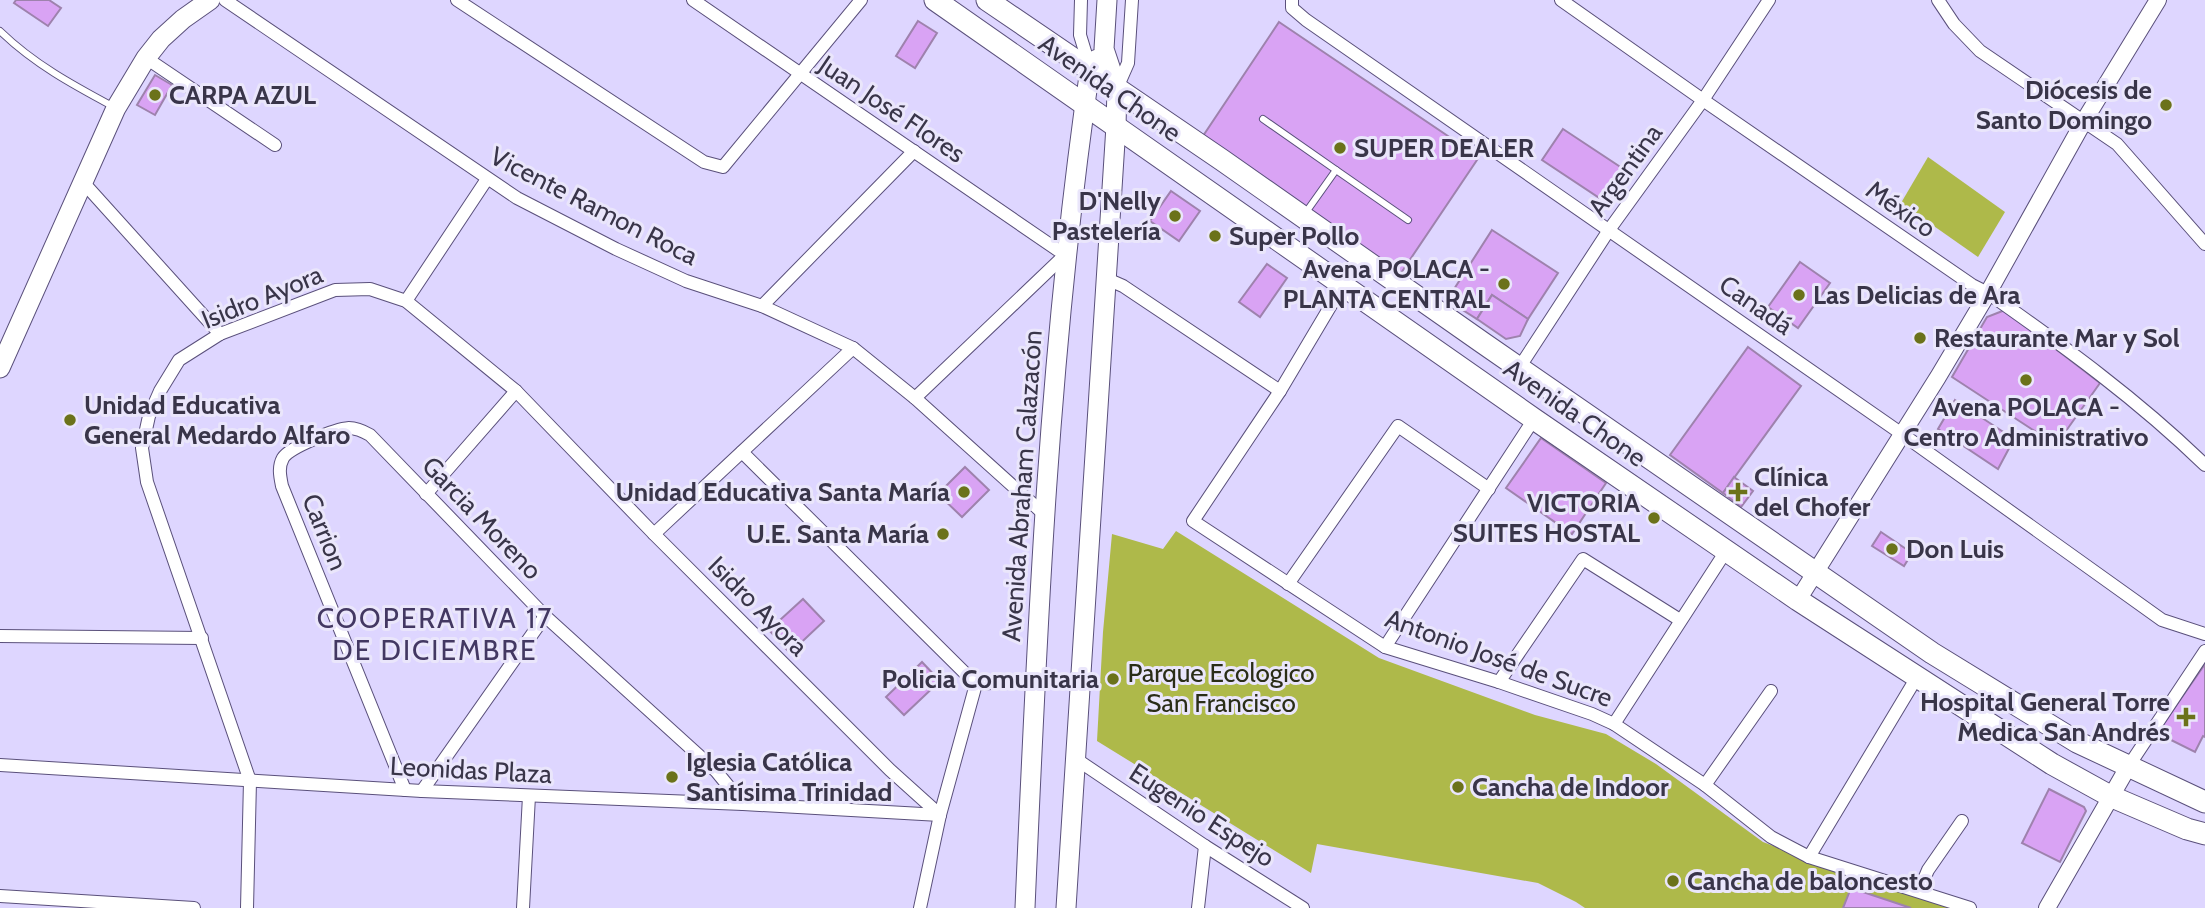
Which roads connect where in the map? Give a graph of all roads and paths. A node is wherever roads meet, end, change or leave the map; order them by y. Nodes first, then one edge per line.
1 (210, 0) edge
2 (225, 0) edge
3 (457, 0) edge
4 (693, 0) edge
5 (861, 0) edge
6 (935, 0) edge
7 (987, 0) edge
8 (1081, 0) edge
9 (1108, 0) edge
10 (1132, 0) edge
11 (1292, 0) edge
12 (1562, 0) edge
13 (1769, 0) edge
14 (1938, 0) edge
15 (2158, 0) edge
16 (0, 31) edge
17 (1104, 49) junction
18 (146, 58) junction
19 (1090, 69) junction
20 (800, 74) junction
21 (1117, 88) junction
22 (1703, 100) junction
23 (1085, 104) junction
24 (116, 108) junction
25 (1263, 119) dead end
26 (2084, 121) junction
27 (1116, 127) junction
28 (275, 145) dead end
29 (914, 151) junction
30 (1336, 170) junction
31 (487, 179) junction
32 (82, 181) junction
33 (1303, 217) junction
34 (1408, 220) dead end
35 (1609, 230) junction
36 (2205, 244) edge
37 (1065, 255) junction
38 (1107, 279) junction
39 (1343, 285) junction
40 (1989, 293) junction
41 (406, 301) junction
42 (762, 306) junction
43 (220, 334) junction
44 (5, 341) edge
45 (853, 348) junction
46 (0, 368) edge
47 (1520, 368) junction
48 (516, 391) junction
49 (1280, 391) junction
50 (915, 398) junction
51 (1534, 419) junction
52 (1902, 434) junction
53 (742, 452) junction
54 (2205, 466) edge
55 (282, 485) joint
56 (1489, 489) junction
57 (426, 495) junction
58 (1045, 515) junction
59 (654, 534) junction
60 (1726, 551) junction
61 (1815, 572) junction
62 (1288, 584) junction
63 (1798, 600) junction
64 (545, 616) junction
65 (1680, 620) junction
66 (2205, 634) edge
67 (0, 636) edge
68 (202, 638) junction
69 (1385, 647) junction
70 (2205, 651) edge
71 (1917, 677) junction
72 (1035, 680) junction
73 (1499, 682) junction
74 (976, 684) junction
75 (1771, 691) dead end
76 (1614, 724) junction
77 (1076, 760) junction
78 (0, 765) edge
79 (2128, 767) junction
80 (250, 780) junction
81 (1705, 785) junction
82 (405, 790) junction
83 (422, 791) junction
84 (529, 796) junction
85 (2110, 796) junction
86 (2205, 802) edge
87 (743, 804) junction
88 (940, 815) junction
89 (1962, 821) dead end
90 (2205, 834) edge
91 (1205, 846) junction
92 (1809, 857) junction
93 (1919, 891) junction
94 (0, 896) edge
95 (194, 908) edge
96 (247, 908) edge
97 (523, 908) edge
98 (920, 908) edge
99 (1025, 908) edge
100 (1066, 908) edge
101 (1198, 908) edge
102 (1303, 908) edge
103 (1970, 908) edge
104 (2047, 908) edge

1 - 18 main road
2 - 31 street, Vicente Ramon Roca
3 - 20 street
4 - 20 street, Juan José Flores
5 - 20 street
6 - 23 main road, Avenida Chone
7 - 19 main road, Avenida Chone
8 - 19 street, Avenida Abraham Calazacón
9 - 17 main road
10 - 21 street
11 - 35 street, Canadá
12 - 22 street, México
13 - 22 street, Argentina
14 - 26 street
15 - 26 street
16 - 24 lane
17 - 19 main road, Avenida Abraham Calazacón
17 - 21 main road
18 - 24 main road
18 - 28 street
19 - 21 main road, Avenida Chone
19 - 23 main road, Avenida Abraham Calazacón
20 - 29 street, Juan José Flores
21 - 27 main road
21 - 33 main road, Avenida Chone
22 - 35 street, Argentina
22 - 40 street, México
23 - 27 main road, Avenida Chone
23 - 37 main road, Avenida Abraham Calazacón
24 - 32 main road
25 - 30 lane
26 - 36 street
26 - 40 street
27 - 38 main road
27 - 39 main road, Avenida Chone
29 - 37 street, Juan José Flores
29 - 42 street
30 - 33 lane
30 - 34 lane
31 - 41 street
31 - 42 street, Vicente Ramon Roca
32 - 43 street
32 - 44 main road
33 - 47 main road, Avenida Chone
35 - 47 street, Argentina
35 - 52 street, Canadá
37 - 50 street
37 - 58 main road, Avenida Abraham Calazacón
38 - 49 street
38 - 77 main road
39 - 49 street, Antonio José de Sucre
39 - 51 main road, Avenida Chone
40 - 52 street
40 - 54 street, México
41 - 43 street, Isidro Ayora
41 - 48 street, Isidro Ayora
42 - 45 street, Vicente Ramon Roca
43 - 68 street, Isidro Ayora
44 - 46 main road
45 - 50 street, Vicente Ramon Roca
45 - 53 street
47 - 61 main road, Avenida Chone
48 - 57 street
48 - 59 street, Isidro Ayora
49 - 62 street, Antonio José de Sucre
50 - 58 street, Vicente Ramon Roca
51 - 56 street
51 - 60 main road, Avenida Chone
52 - 61 street
52 - 66 street, Canadá
53 - 59 street
53 - 74 street
55 - 57 street, Garcia Moreno
55 - 82 street, Carrion
56 - 62 street
56 - 69 street
57 - 64 street, Garcia Moreno
58 - 72 main road, Avenida Abraham Calazacón
59 - 88 street, Isidro Ayora
60 - 63 main road, Avenida Chone
60 - 65 street
61 - 63 street
61 - 79 main road, Avenida Chone
62 - 69 street, Antonio José de Sucre
63 - 71 main road, Avenida Chone
64 - 83 street
64 - 87 street, Garcia Moreno
65 - 73 street
65 - 76 street
67 - 68 street
68 - 80 street, Isidro Ayora
69 - 73 street, Antonio José de Sucre
70 - 79 street
71 - 85 main road, Avenida Chone
71 - 92 street
72 - 74 street
72 - 99 main road, Avenida Abraham Calazacón
73 - 76 street, Antonio José de Sucre
74 - 88 street
75 - 81 street
76 - 81 street, Antonio José de Sucre
77 - 91 street, Eugenio Espejo
77 - 100 main road
78 - 80 street, Leonidas Plaza
79 - 85 street
79 - 86 main road, Avenida Chone
80 - 82 street, Leonidas Plaza
80 - 96 street, Isidro Ayora
81 - 92 street, Antonio José de Sucre
82 - 83 street, Leonidas Plaza
83 - 84 street, Leonidas Plaza
84 - 87 street, Leonidas Plaza
84 - 97 street
85 - 90 main road, Avenida Chone
85 - 104 street
87 - 88 street, Leonidas Plaza
88 - 98 street
89 - 93 street
91 - 101 street
91 - 102 street, Eugenio Espejo
92 - 93 street, Antonio José de Sucre
93 - 103 street, Antonio José de Sucre
94 - 95 street

